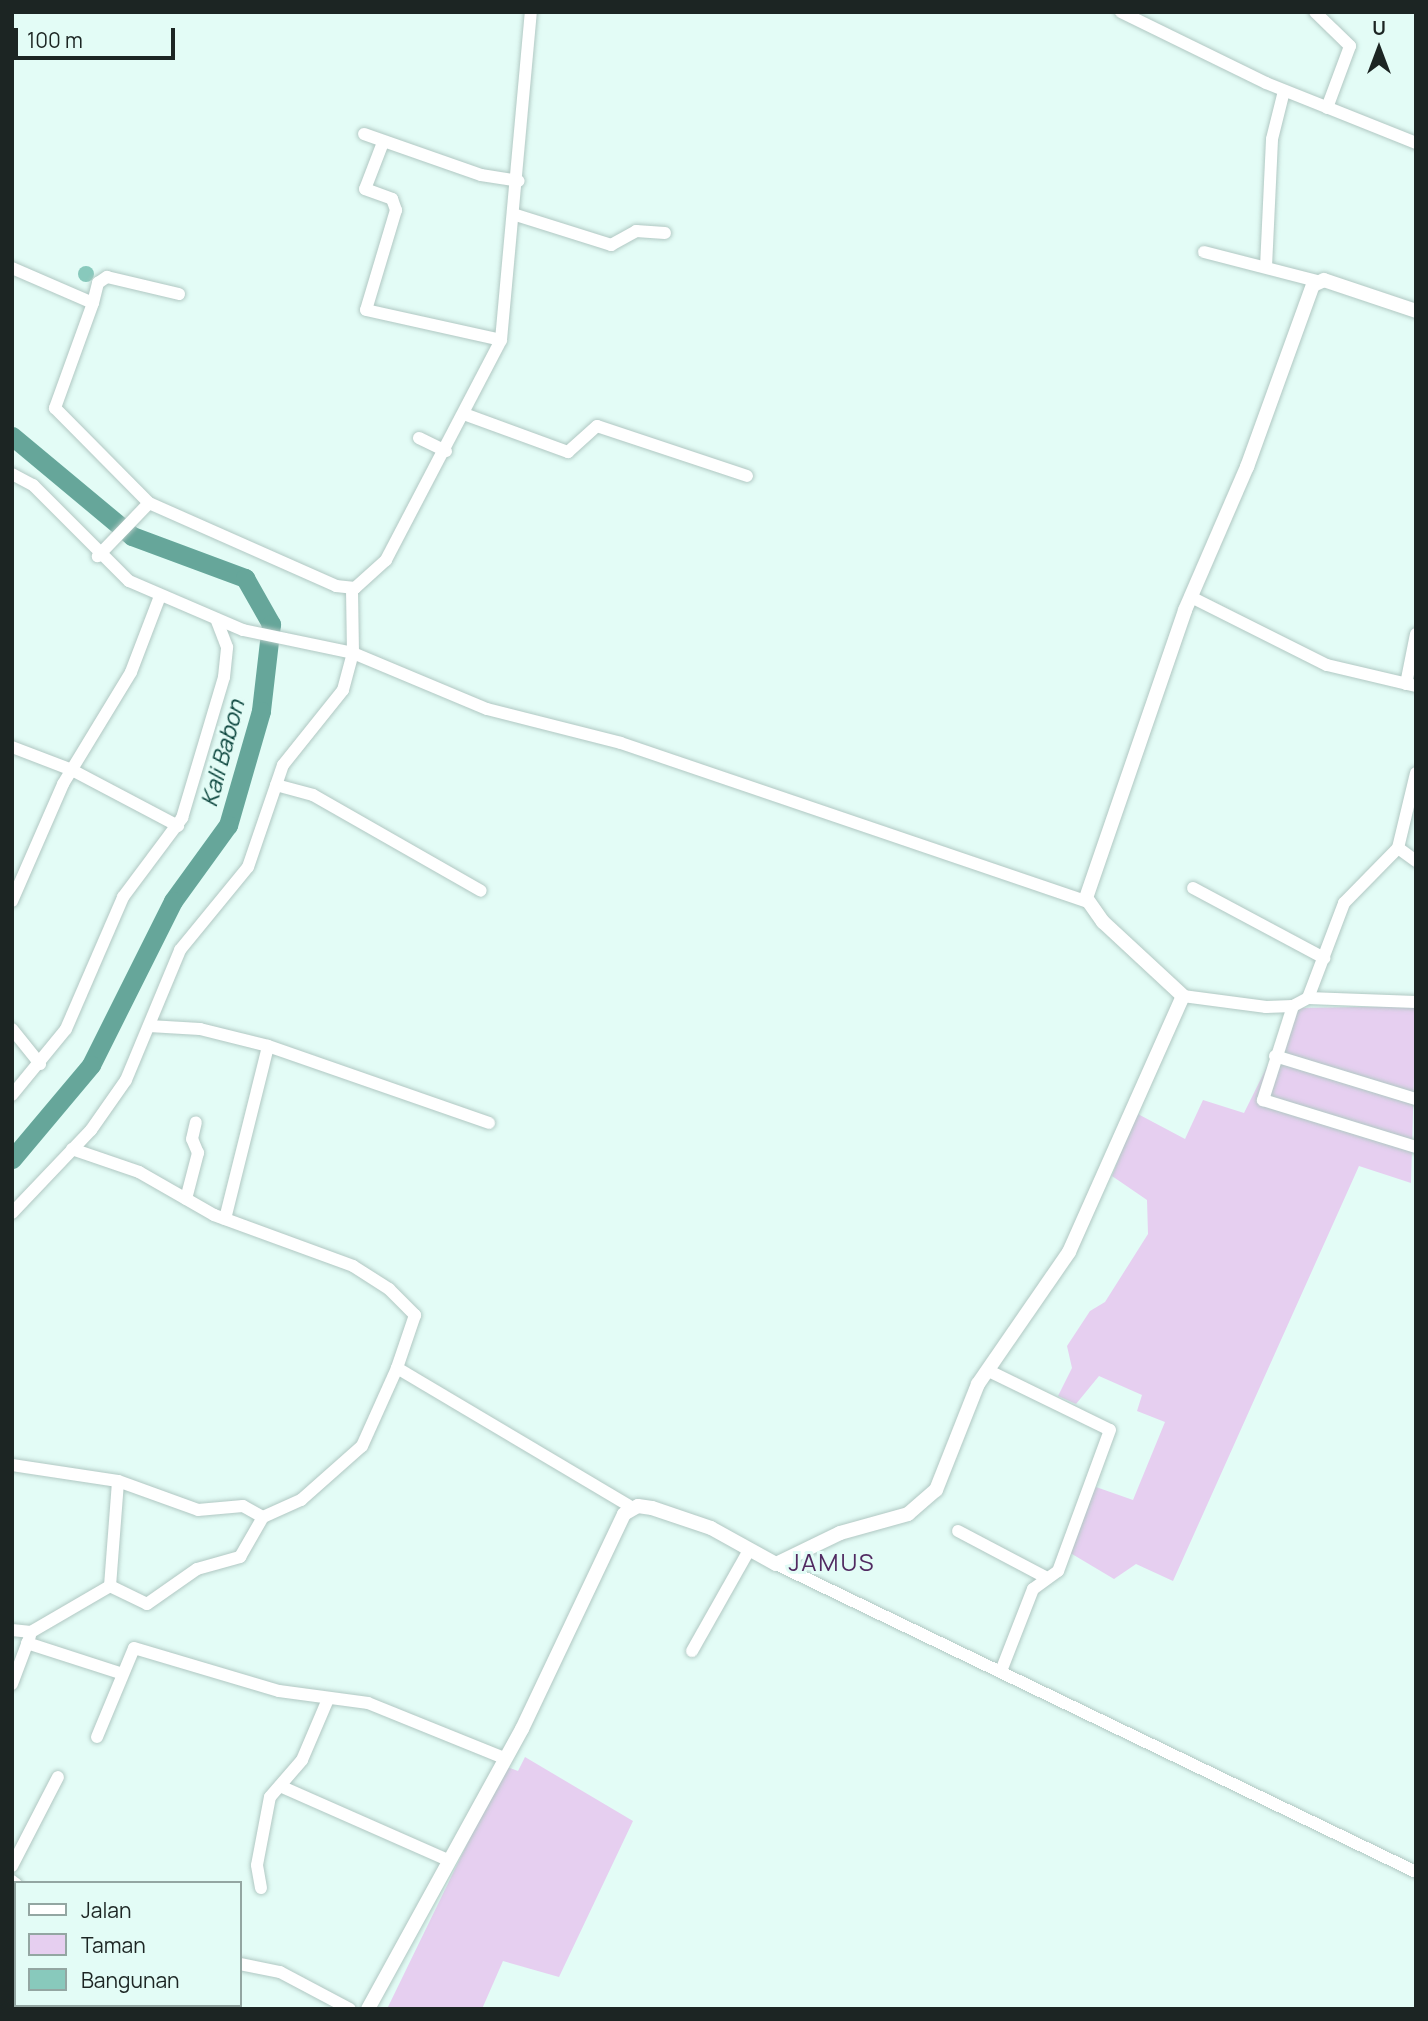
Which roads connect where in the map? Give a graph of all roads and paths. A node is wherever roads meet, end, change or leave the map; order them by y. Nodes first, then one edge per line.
1 (531, 12) edge
2 (1121, 12) edge
3 (1315, 12) edge
4 (1284, 90) junction
5 (1327, 108) junction
6 (364, 134) dead end
7 (1416, 143) edge
8 (382, 145) junction
9 (519, 181) junction
10 (516, 215) junction
11 (664, 233) dead end
12 (1204, 253) dead end
13 (1266, 267) junction
14 (12, 268) edge
15 (1317, 281) junction
16 (179, 294) dead end
17 (93, 303) junction
18 (1416, 311) edge
19 (502, 340) junction
20 (464, 414) junction
21 (419, 438) dead end
22 (446, 451) junction
23 (12, 474) edge
24 (747, 476) dead end
25 (146, 506) junction
26 (102, 552) junction
27 (352, 589) junction
28 (160, 596) junction
29 (1191, 597) junction
30 (216, 619) junction
31 (1416, 634) edge
32 (353, 653) junction
33 (1411, 685) edge
34 (12, 747) edge
35 (72, 770) junction
36 (1416, 773) edge
37 (276, 785) junction
38 (178, 826) junction
39 (1398, 848) junction
40 (1416, 861) edge
41 (1193, 888) dead end
42 (481, 891) dead end
43 (12, 901) edge
44 (1087, 902) junction
45 (1324, 958) junction
46 (1183, 996) junction
47 (1308, 998) junction
48 (1416, 1002) edge
49 (1293, 1006) junction
50 (149, 1026) junction
51 (12, 1029) edge
52 (268, 1046) junction
53 (1275, 1056) junction
54 (40, 1064) junction
55 (12, 1095) edge
56 (1416, 1099) edge
57 (196, 1122) dead end
58 (489, 1123) dead end
59 (1416, 1147) edge
60 (72, 1149) junction
61 (186, 1199) junction
62 (12, 1213) edge
63 (225, 1219) junction
64 (397, 1368) junction
65 (991, 1372) junction
66 (12, 1465) edge
67 (118, 1481) junction
68 (631, 1507) junction
69 (263, 1517) junction
70 (958, 1531) dead end
71 (748, 1552) junction
72 (776, 1564) junction
73 (1047, 1578) junction
74 (110, 1586) junction
75 (12, 1630) edge
76 (29, 1638) junction
77 (692, 1651) dead end
78 (1001, 1671) junction
79 (120, 1673) junction
80 (12, 1684) edge
81 (328, 1699) junction
82 (97, 1737) dead end
83 (504, 1758) junction
84 (58, 1777) dead end
85 (280, 1786) junction
86 (447, 1860) junction
87 (12, 1866) edge
88 (1416, 1872) edge
89 (261, 1888) dead end
90 (242, 1964) edge
91 (351, 2009) edge
92 (368, 2009) edge

1 - 9 street
2 - 4 street
3 - 5 street
4 - 5 street
4 - 13 street
5 - 7 street
6 - 8 street
8 - 9 street
8 - 19 street
9 - 10 street
10 - 11 street
10 - 19 street
12 - 13 street
13 - 15 street
14 - 17 street
15 - 18 street
15 - 29 street
16 - 17 street
17 - 25 street
19 - 20 street
20 - 22 street
20 - 24 street
21 - 22 street
22 - 27 street
23 - 26 street
25 - 26 street
25 - 27 street
26 - 28 street
27 - 32 street
28 - 30 street
28 - 35 street
29 - 33 street
29 - 44 street
30 - 32 street
30 - 38 street
31 - 33 street
32 - 37 street
32 - 44 street
34 - 35 street
35 - 38 street
35 - 43 street
36 - 39 street
37 - 42 street
37 - 50 street
38 - 54 street
39 - 40 street
39 - 45 street
41 - 45 street
44 - 46 street
45 - 47 street
46 - 49 street
46 - 65 street
47 - 48 street
47 - 49 street
49 - 53 street
50 - 52 street
50 - 60 street
51 - 54 street
52 - 58 street
52 - 63 street
53 - 56 street
53 - 59 street
54 - 55 street
57 - 61 street
60 - 61 street
60 - 62 street
61 - 63 street
63 - 64 street
64 - 68 street
64 - 69 street
65 - 72 street
65 - 73 street
66 - 67 street
67 - 69 street
67 - 74 street
68 - 71 street
68 - 83 street
69 - 74 street
70 - 73 street
71 - 72 street
71 - 77 street
72 - 78 street
73 - 78 street
74 - 76 street
75 - 76 street
76 - 79 street
76 - 80 street
78 - 88 street
79 - 81 street
79 - 82 street
81 - 83 street
81 - 85 street
83 - 86 street
84 - 87 street
85 - 86 street
85 - 89 street
86 - 92 street
90 - 91 street

